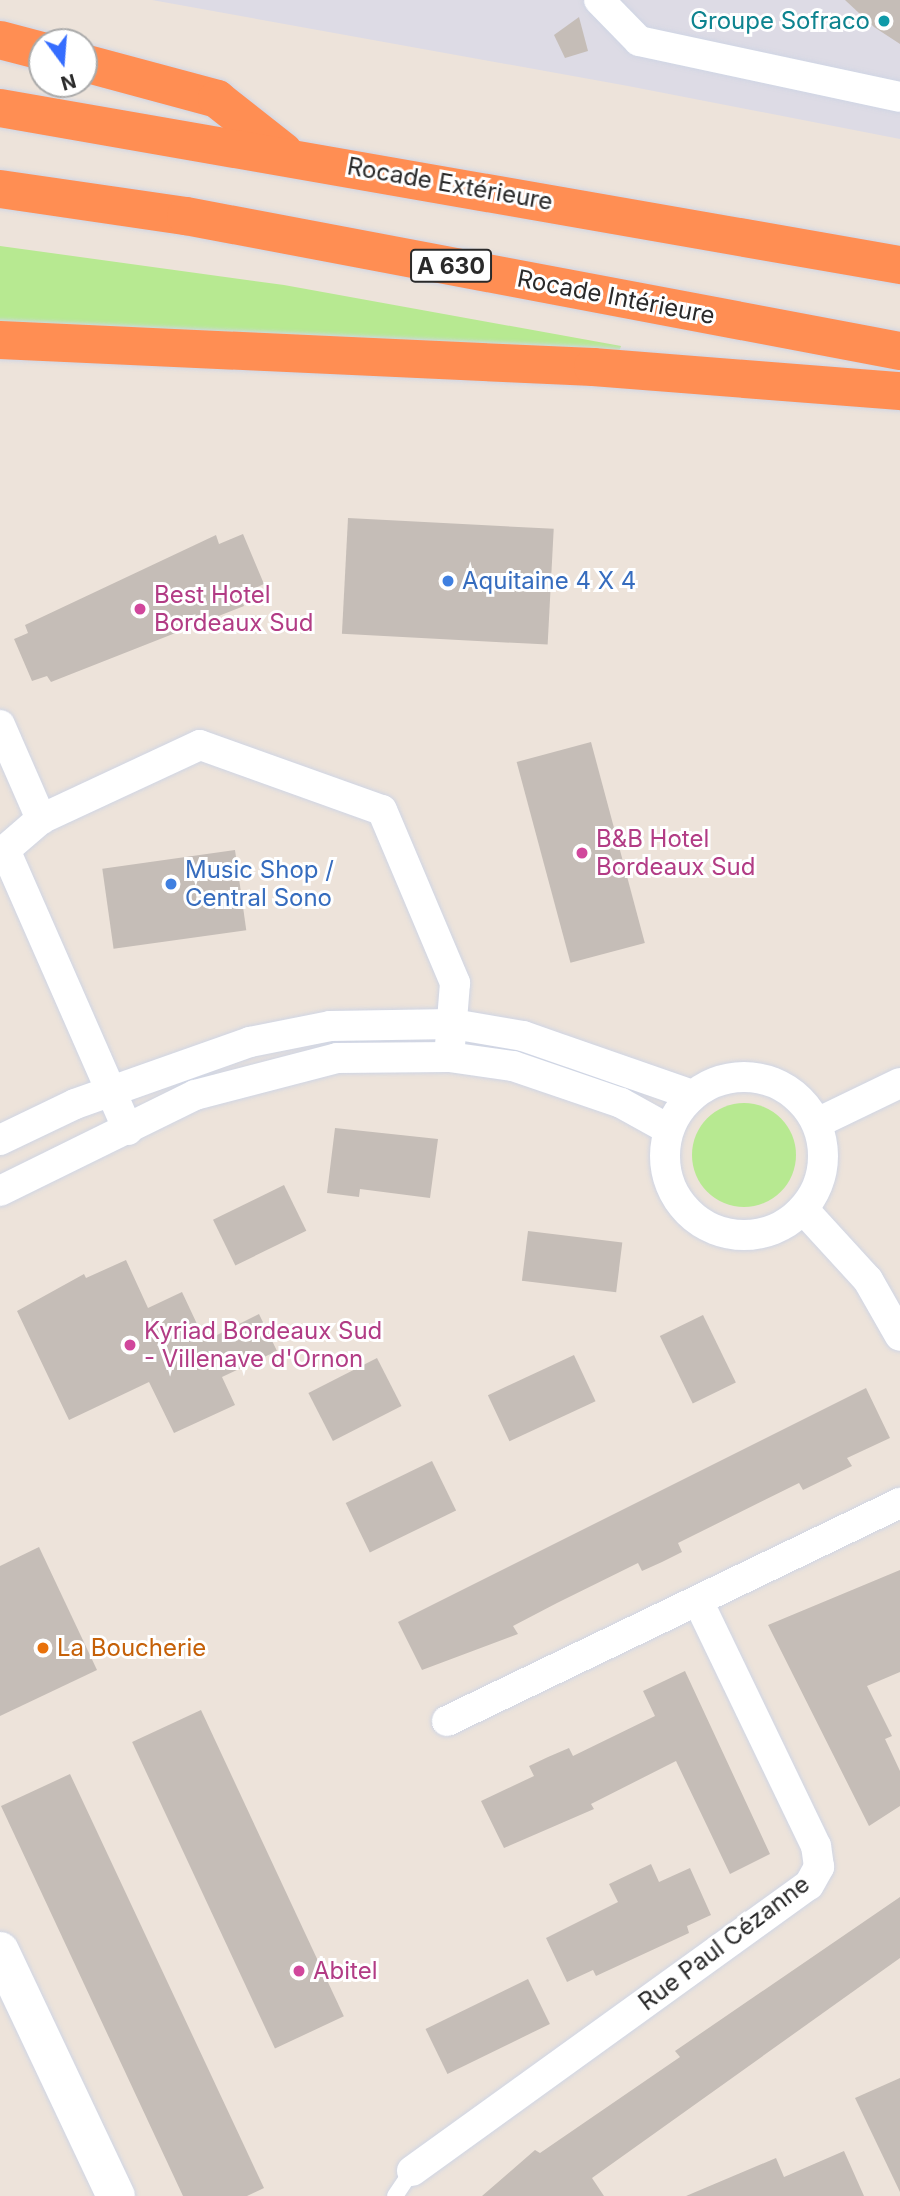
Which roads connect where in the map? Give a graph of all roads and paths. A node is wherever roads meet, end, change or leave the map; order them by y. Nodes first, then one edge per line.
1 (599, 0) edge
2 (0, 40) edge
3 (28, 47) edge
4 (98, 67) edge
5 (900, 97) edge
6 (0, 108) edge
7 (288, 155) junction
8 (0, 189) edge
9 (900, 265) edge
10 (0, 340) edge
11 (900, 351) edge
12 (900, 391) edge
13 (0, 725) edge
14 (41, 819) junction
15 (3, 849) edge
16 (453, 1024) junction
17 (449, 1057) junction
18 (900, 1083) edge
19 (111, 1092) junction
20 (692, 1095) junction
21 (817, 1124) junction
22 (668, 1129) junction
23 (128, 1130) junction
24 (0, 1140) edge
25 (0, 1191) edge
26 (803, 1209) junction
27 (900, 1336) edge
28 (900, 1503) edge
29 (698, 1601) junction
30 (447, 1721) dead end
31 (0, 1951) edge
32 (412, 2172) joint
33 (116, 2196) edge
34 (395, 2196) edge

1 - 5 street
2 - 3 highway
4 - 7 highway
6 - 7 highway, Rocade Extérieure
7 - 9 highway, Rocade Extérieure
8 - 11 highway, Rocade Intérieure / A 630
10 - 12 highway
13 - 14 street
14 - 15 street
14 - 16 street
15 - 19 street
16 - 17 street
16 - 19 street
16 - 20 street
17 - 22 street
17 - 23 street
18 - 21 street
19 - 23 street
19 - 24 street
20 - 21 street
20 - 22 street
21 - 26 street
22 - 26 street
23 - 25 street
26 - 27 street
28 - 29 street
29 - 30 street
29 - 32 street, Rue Paul Cézanne
31 - 33 street
32 - 34 lane, Rue Paul Cézanne

